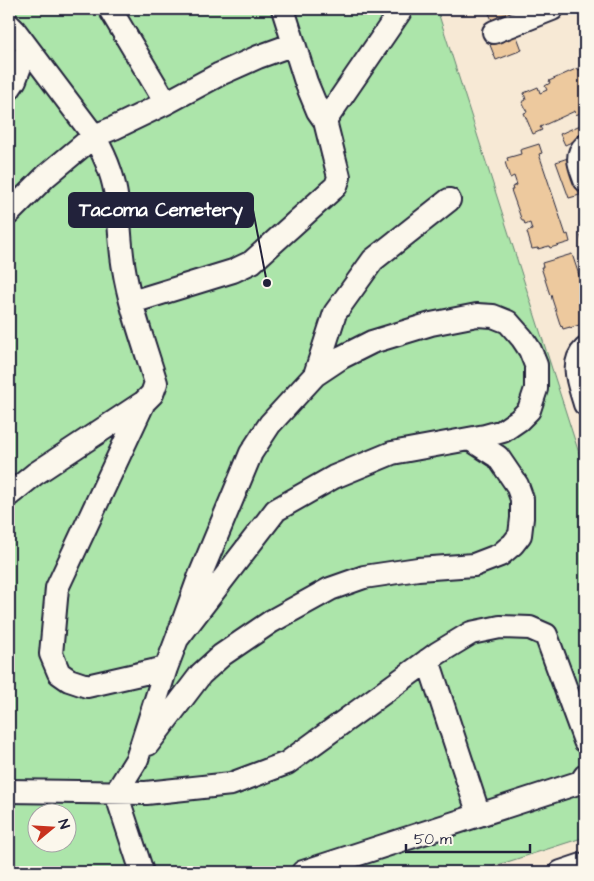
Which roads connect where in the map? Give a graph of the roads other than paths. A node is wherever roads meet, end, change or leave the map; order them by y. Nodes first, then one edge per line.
1 (18, 9) edge
2 (110, 9) edge
3 (283, 9) edge
4 (401, 9) edge
5 (552, 9) edge
6 (9, 18) edge
7 (9, 25) edge
8 (494, 32) dead end
9 (294, 44) junction
10 (27, 48) junction
11 (9, 89) edge
12 (166, 103) junction
13 (325, 121) junction
14 (94, 136) junction
15 (585, 146) edge
16 (585, 180) edge
17 (450, 200) dead end
18 (9, 212) edge
19 (132, 302) junction
20 (585, 350) edge
21 (315, 375) junction
22 (144, 402) junction
23 (585, 404) edge
24 (470, 439) junction
25 (9, 496) edge
26 (176, 639) junction
27 (428, 660) junction
28 (166, 668) junction
29 (585, 741) edge
30 (137, 758) junction
31 (585, 776) edge
32 (9, 791) edge
33 (116, 793) junction
34 (479, 815) junction
35 (585, 864) edge
36 (142, 872) edge
37 (303, 872) edge
38 (561, 872) edge

1 - 6 lane
2 - 12 lane
3 - 9 lane
4 - 13 lane
5 - 8 lane
7 - 10 lane
9 - 12 lane
9 - 13 lane
10 - 11 lane
10 - 14 lane
12 - 14 lane
13 - 19 lane
14 - 18 lane
14 - 19 lane
15 - 16 lane
17 - 21 lane
19 - 22 lane
20 - 23 lane
21 - 24 lane
21 - 26 lane
22 - 25 lane
22 - 28 lane
24 - 26 lane
24 - 30 lane
26 - 28 lane
27 - 29 lane
27 - 33 lane
27 - 34 lane
28 - 30 lane
30 - 33 lane
31 - 34 lane
32 - 33 lane
33 - 36 lane
34 - 37 lane
35 - 38 lane

